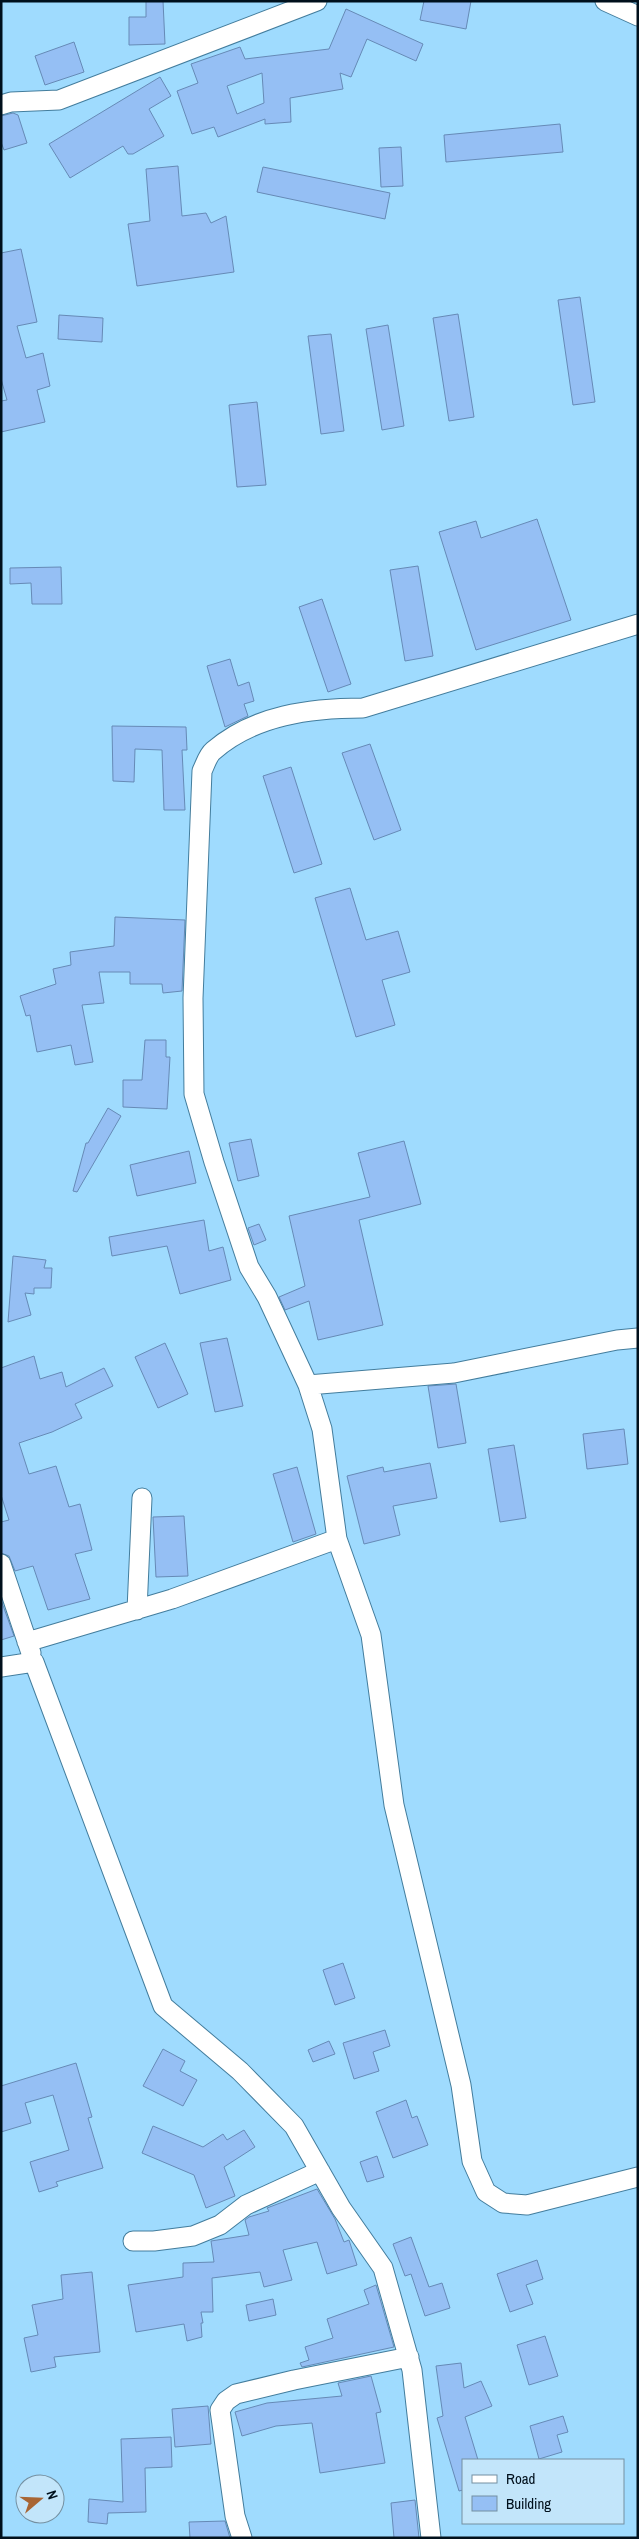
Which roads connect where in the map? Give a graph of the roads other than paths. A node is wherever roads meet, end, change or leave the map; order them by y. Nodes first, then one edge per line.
1 (317, 1) edge
2 (606, 1) edge
3 (638, 16) edge
4 (1, 105) edge
5 (638, 624) edge
6 (638, 1338) edge
7 (308, 1386) junction
8 (142, 1498) dead end
9 (337, 1539) junction
10 (1, 1564) edge
11 (137, 1610) junction
12 (27, 1642) junction
13 (34, 1662) junction
14 (1, 1667) edge
15 (320, 2171) junction
16 (638, 2177) edge
17 (133, 2241) dead end
18 (409, 2357) junction
19 (242, 2538) edge
20 (431, 2538) edge

1 - 4 street
2 - 3 street
5 - 7 street
6 - 7 street
7 - 9 street
8 - 11 street
9 - 11 street
9 - 16 street
10 - 12 street
11 - 12 street
12 - 13 street
13 - 14 street
13 - 15 street
15 - 17 street
15 - 18 street
18 - 19 street
18 - 20 street

